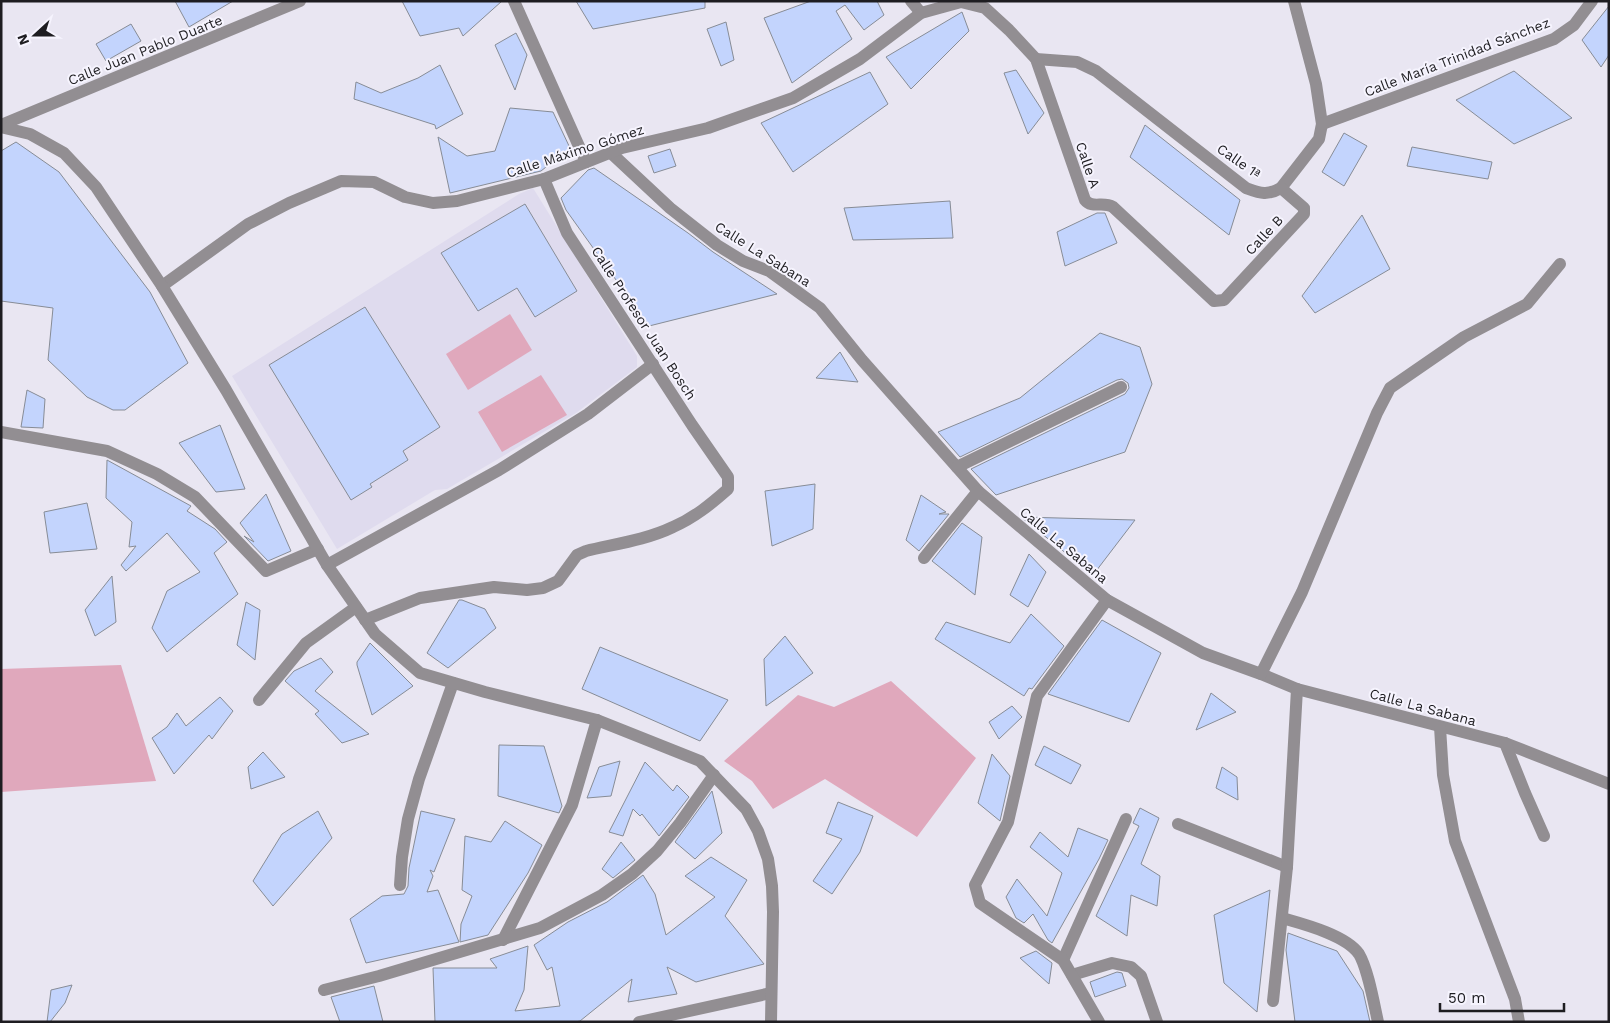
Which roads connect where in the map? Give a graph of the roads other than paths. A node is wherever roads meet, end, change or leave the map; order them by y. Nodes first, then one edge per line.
1 (300, 1) edge
2 (514, 1) edge
3 (911, 1) edge
4 (1294, 1) edge
5 (1592, 1) edge
6 (986, 5) edge
7 (921, 13) junction
8 (1036, 59) junction
9 (1322, 124) junction
10 (1, 126) edge
11 (610, 152) junction
12 (586, 162) junction
13 (544, 179) junction
14 (1281, 188) junction
15 (1560, 264) dead end
16 (162, 286) junction
17 (1219, 302) joint
18 (652, 364) junction
19 (1121, 387) dead end
20 (1, 432) edge
21 (956, 467) junction
22 (978, 491) junction
23 (318, 549) junction
24 (924, 558) dead end
25 (327, 565) junction
26 (1107, 600) junction
27 (356, 607) junction
28 (365, 620) junction
29 (1261, 674) junction
30 (453, 683) junction
31 (1298, 689) junction
32 (258, 700) dead end
33 (597, 720) junction
34 (1440, 727) junction
35 (1505, 743) junction
36 (714, 775) junction
37 (1609, 784) edge
38 (1126, 819) dead end
39 (1178, 824) dead end
40 (1544, 836) dead end
41 (1287, 867) junction
42 (400, 885) dead end
43 (1282, 918) junction
44 (503, 940) junction
45 (1063, 960) junction
46 (1072, 975) junction
47 (324, 990) dead end
48 (771, 992) junction
49 (1274, 1001) dead end
50 (639, 1022) edge
51 (771, 1022) edge
52 (1099, 1022) edge
53 (1157, 1022) edge
54 (1378, 1022) edge
55 (1519, 1022) edge

1 - 10 street, Calle Juan Pablo Duarte
2 - 12 street
3 - 7 street
4 - 9 street
5 - 9 street, Calle María Trinidad Sánchez
6 - 7 street, Calle Máximo Gómez
6 - 8 street, Calle Máximo Gómez
7 - 11 street, Calle Máximo Gómez
8 - 14 street, Calle 1ª
8 - 17 street, Calle A
9 - 14 street
10 - 16 street
11 - 12 street, Calle Máximo Gómez
11 - 21 street, Calle La Sabana
12 - 13 street, Calle Máximo Gómez
13 - 16 street, Calle Máximo Gómez
13 - 18 street, Calle Profesor Juan Bosch
14 - 17 street, Calle B
15 - 29 street
16 - 23 street
18 - 25 street
18 - 28 street, Calle Profesor Juan Bosch
19 - 21 street
20 - 23 street
21 - 22 street, Calle La Sabana
22 - 24 street
22 - 26 street, Calle La Sabana
23 - 25 street
25 - 27 street
26 - 29 street, Calle La Sabana
26 - 45 street
27 - 28 street
27 - 32 street
28 - 30 street
29 - 31 street, Calle La Sabana
30 - 33 street
30 - 42 street
31 - 34 street, Calle La Sabana
31 - 41 street
33 - 36 street
33 - 44 street
34 - 35 street, Calle La Sabana
34 - 55 street
35 - 37 street, Calle La Sabana
35 - 40 street
36 - 44 street
36 - 48 street
38 - 45 street
39 - 41 street
41 - 43 street
43 - 49 street
43 - 54 street
44 - 47 street
45 - 46 street
46 - 52 street
46 - 53 street
48 - 50 street
48 - 51 street

